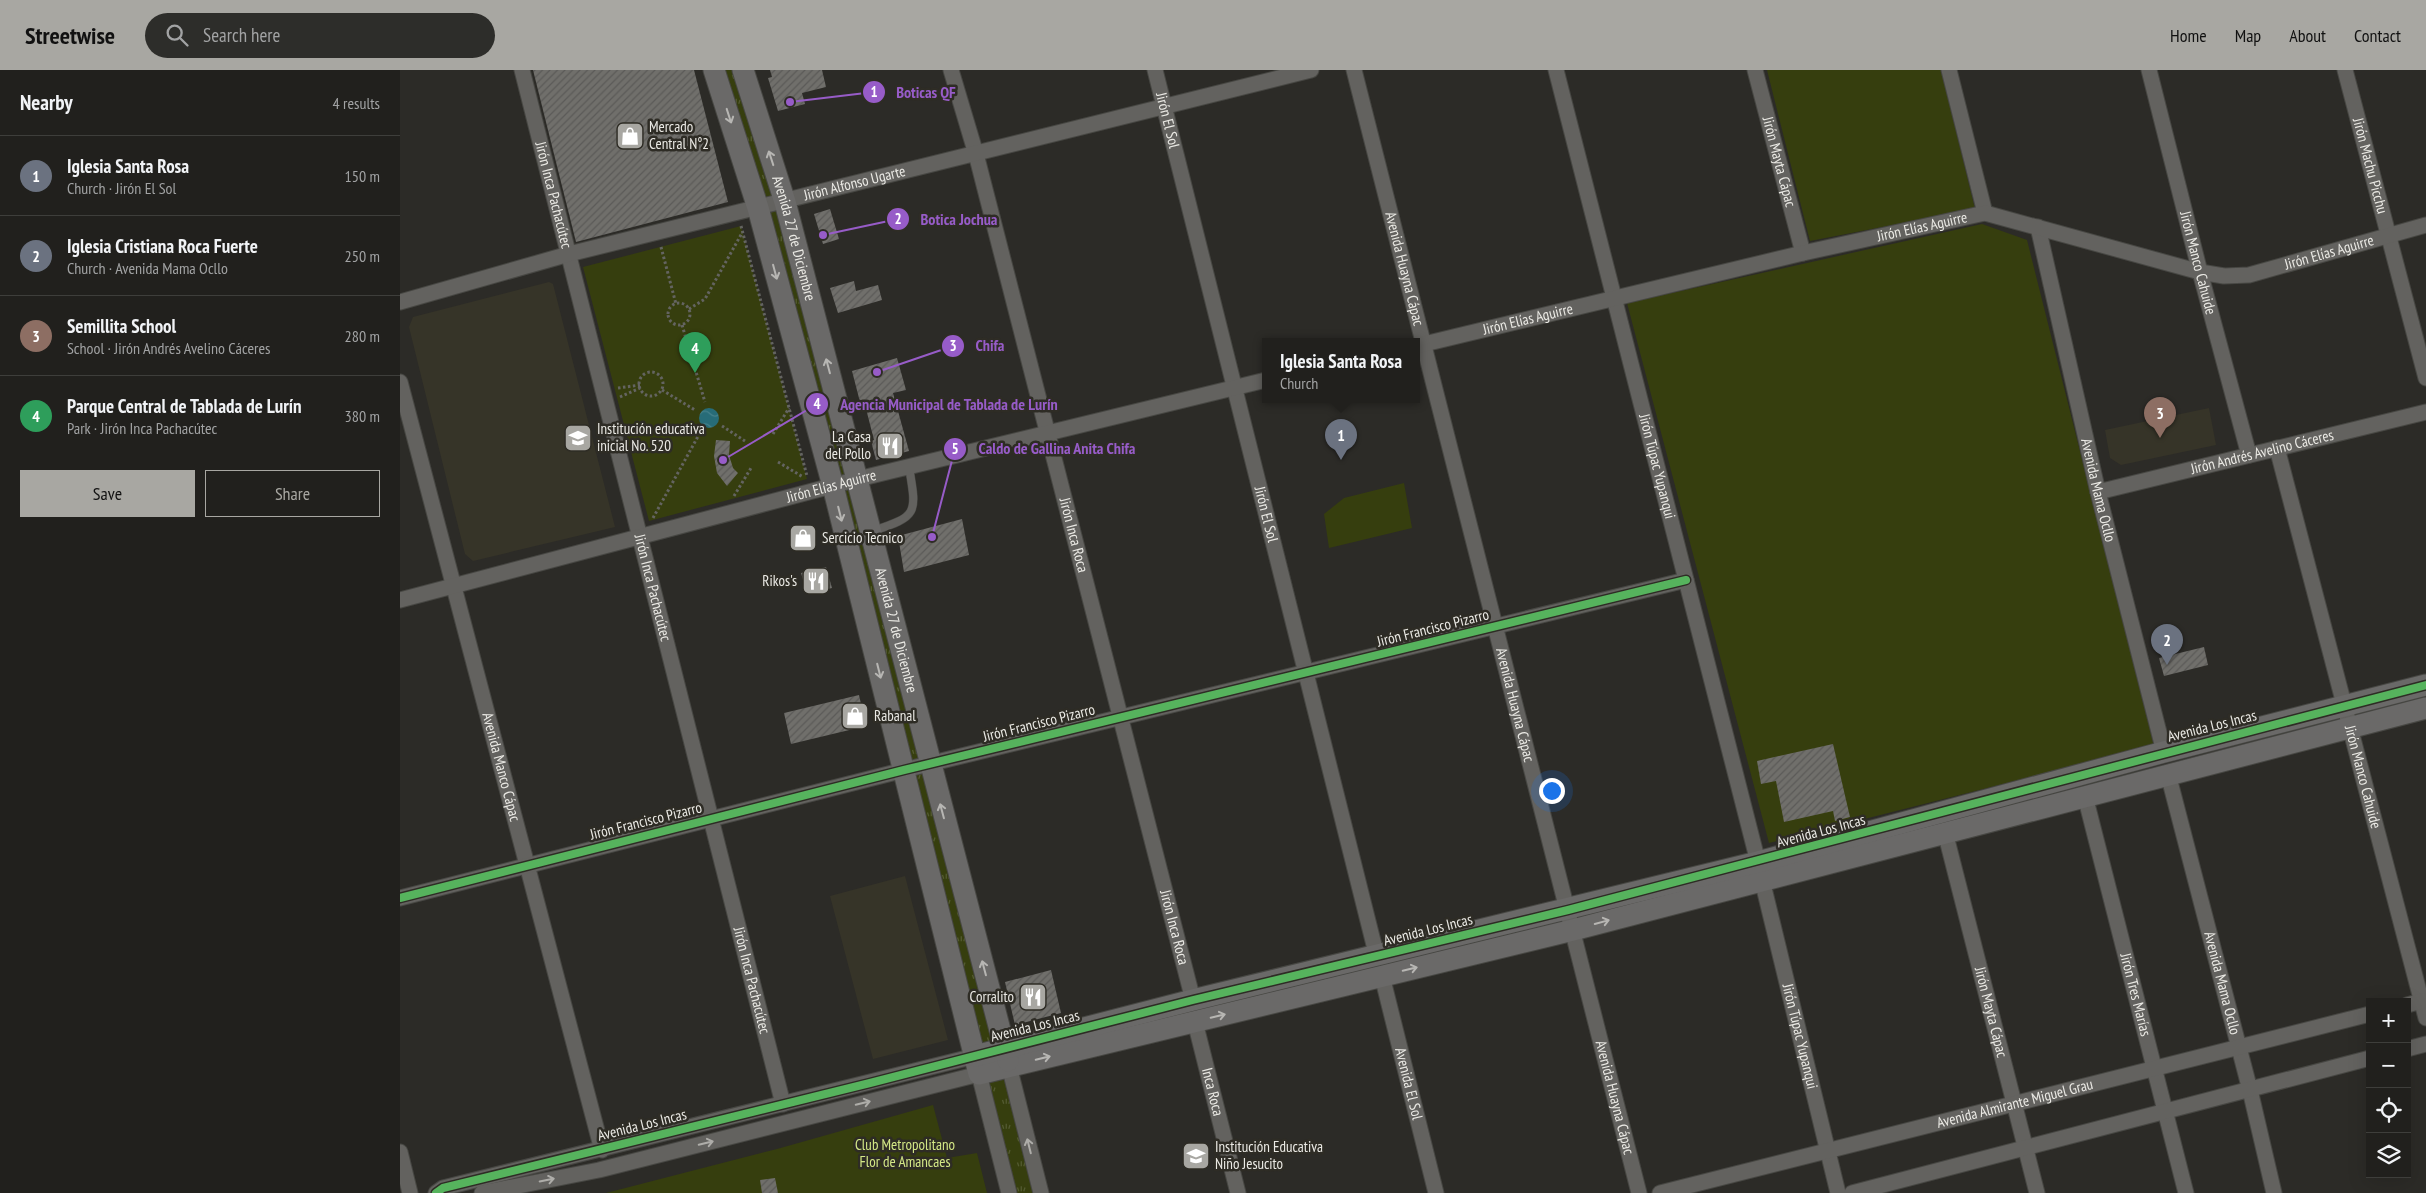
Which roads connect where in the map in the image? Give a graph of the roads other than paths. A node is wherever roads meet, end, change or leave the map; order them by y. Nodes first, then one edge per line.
1 (522, 70) edge
2 (714, 70) edge
3 (743, 70) edge
4 (951, 70) edge
5 (1155, 70) edge
6 (1311, 70) edge
7 (1354, 70) edge
8 (1556, 70) edge
9 (1755, 70) edge
10 (1949, 70) edge
11 (2149, 70) edge
12 (2345, 70) edge
13 (1164, 107) junction
14 (976, 154) junction
15 (785, 202) junction
16 (758, 208) junction
17 (1985, 213) junction
18 (2426, 225) edge
19 (2038, 227) junction
20 (2389, 236) junction
21 (1802, 253) junction
22 (569, 254) junction
23 (2200, 272) junction
24 (1614, 298) junction
25 (400, 302) edge
26 (1418, 338) edge
27 (1420, 345) edge
28 (2426, 378) edge
29 (1262, 381) edge
30 (400, 382) edge
31 (1233, 388) junction
32 (2426, 412) edge
33 (1048, 432) junction
34 (2277, 448) junction
35 (2249, 455) junction
36 (909, 467) junction
37 (858, 479) junction
38 (833, 486) junction
39 (2098, 492) junction
40 (871, 531) junction
41 (640, 537) junction
42 (1686, 580) junction
43 (452, 585) junction
44 (400, 600) edge
45 (1495, 626) junction
46 (1307, 672) junction
47 (2426, 685) edge
48 (2344, 707) junction
49 (2426, 708) edge
50 (1121, 718) junction
51 (2350, 729) junction
52 (2164, 752) junction
53 (929, 764) junction
54 (904, 770) junction
55 (2168, 774) junction
56 (2085, 796) junction
57 (712, 819) junction
58 (1945, 832) junction
59 (526, 866) junction
60 (1760, 871) junction
61 (400, 898) edge
62 (1570, 920) junction
63 (1379, 966) junction
64 (1193, 1000) junction
65 (2415, 1003) edge
66 (2366, 1015) edge
67 (2426, 1018) edge
68 (1195, 1022) junction
69 (2426, 1044) edge
70 (2239, 1047) junction
71 (2411, 1048) edge
72 (1007, 1057) junction
73 (2366, 1059) edge
74 (977, 1065) junction
75 (2154, 1069) junction
76 (2250, 1090) junction
77 (783, 1104) junction
78 (2015, 1104) junction
79 (2166, 1112) junction
80 (2025, 1148) junction
81 (602, 1150) junction
82 (1829, 1151) junction
83 (400, 1152) edge
84 (1671, 1192) edge
85 (410, 1193) edge
86 (436, 1193) edge
87 (482, 1193) edge
88 (1009, 1193) edge
89 (1040, 1193) edge
90 (1238, 1193) edge
91 (1436, 1193) edge
92 (1640, 1193) edge
93 (1838, 1193) edge
94 (1852, 1193) edge
95 (2037, 1193) edge
96 (2186, 1193) edge
97 (2274, 1193) edge

1 - 22 street, Jirón Inca Pachacútec
2 -> 16 street, Avenida 27 de Diciembre
15 -> 3 street, Avenida 27 de Diciembre
4 - 14 street, Jirón Inca Roca
5 - 13 street, Jirón El Sol
6 - 13 street, Jirón Alfonso Ugarte
7 - 26 street, Avenida Huayna Cápac
8 - 24 street, Jirón Túpac Yupanqui
9 - 21 street, Jirón Mayta Cápac
10 - 17 street
11 - 23 street, Jirón Manco Cahuide
12 - 20 street, Jirón Machu Picchu
13 - 14 street, Jirón Alfonso Ugarte
13 - 31 street, Jirón El Sol
14 - 15 street, Jirón Alfonso Ugarte
14 - 33 street, Jirón Inca Roca
15 - 16 street, Jirón Alfonso Ugarte
37 -> 15 street, Avenida 27 de Diciembre
16 - 22 street, Jirón Alfonso Ugarte
16 -> 38 street, Avenida 27 de Diciembre
17 - 19 street, Jirón Elías Aguirre
17 - 21 street, Jirón Elías Aguirre
18 - 20 street, Jirón Elías Aguirre
19 - 23 street, Jirón Elías Aguirre
19 - 39 street, Avenida Mama Ocllo
20 - 23 street, Jirón Elías Aguirre
20 - 28 street, Jirón Machu Picchu
21 - 24 street, Jirón Elías Aguirre
22 - 25 street, Jirón Alfonso Ugarte
22 - 41 street, Jirón Inca Pachacútec
23 - 35 street, Jirón Manco Cahuide
24 - 27 street, Jirón Elías Aguirre
24 - 42 street, Jirón Túpac Yupanqui
27 - 45 street, Avenida Huayna Cápac
29 - 31 street, Jirón Elías Aguirre
30 - 43 street, Avenida Manco Cápac
31 - 33 street, Jirón Elías Aguirre
31 - 46 street, Jirón El Sol
32 - 34 street, Jirón Andrés Avelino Cáceres
33 - 36 street, Jirón Elías Aguirre
33 - 50 street, Jirón Inca Roca
34 - 35 street, Jirón Andrés Avelino Cáceres
34 - 48 street, Jirón Manco Cahuide
35 - 39 street, Jirón Andrés Avelino Cáceres
36 - 37 street, Jirón Elías Aguirre
36 - 40 lane
37 - 38 street, Jirón Elías Aguirre
37 - 40 street, Avenida 27 de Diciembre
38 - 41 street, Jirón Elías Aguirre
38 -> 54 street, Avenida 27 de Diciembre
39 - 52 street, Avenida Mama Ocllo
40 - 53 street, Avenida 27 de Diciembre
41 - 43 street, Jirón Elías Aguirre
41 - 57 street, Jirón Inca Pachacútec
42 - 45 street, Jirón Francisco Pizarro
42 - 60 street, Jirón Túpac Yupanqui
43 - 44 street, Jirón Elías Aguirre
43 - 59 street, Avenida Manco Cápac
45 - 46 street, Jirón Francisco Pizarro
45 - 62 street, Avenida Huayna Cápac
46 - 50 street, Jirón Francisco Pizarro
46 - 63 street, Jirón El Sol
47 - 48 street, Avenida Los Incas
48 - 51 street, Jirón Manco Cahuide
48 - 52 street, Avenida Los Incas
49 - 51 street, Avenida Los Incas
50 - 53 street, Jirón Francisco Pizarro
50 - 64 street, Jirón Inca Roca
51 - 55 street, Avenida Los Incas
51 - 65 street, Jirón Manco Cahuide
52 - 60 street, Avenida Los Incas
53 - 54 street, Jirón Francisco Pizarro
72 -> 53 street, Avenida 27 de Diciembre
54 - 57 street, Jirón Francisco Pizarro
54 - 74 street, Avenida 27 de Diciembre
55 - 56 street, Avenida Los Incas
55 - 70 street, Avenida Mama Ocllo
56 - 58 street, Avenida Los Incas
56 - 75 street, Jirón Tres Marías
57 - 59 street, Jirón Francisco Pizarro
57 - 77 street, Jirón Inca Pachacútec
58 - 60 street, Avenida Los Incas
58 - 78 street, Jirón Mayta Cápac
59 - 61 street, Jirón Francisco Pizarro
59 - 81 street, Avenida Manco Cápac
60 - 62 street, Avenida Los Incas
60 - 82 street, Jirón Túpac Yupanqui
62 - 63 street, Avenida Los Incas
62 - 92 street, Avenida Huayna Cápac
63 - 64 street, Avenida Los Incas
68 -> 63 street, Avenida Los Incas
63 - 91 street, Avenida El Sol
64 - 72 street, Avenida Los Incas
65 - 67 street, Jirón Manco Cahuide
66 - 70 street, Avenida Almirante Miguel Grau
72 -> 68 street, Avenida Los Incas
68 - 90 street, Inca Roca
69 - 71 street
70 - 75 street, Avenida Almirante Miguel Grau
70 - 76 street, Avenida Mama Ocllo
72 - 74 street, Avenida Los Incas
89 -> 72 street, Avenida 27 de Diciembre
73 - 76 street
74 - 77 street, Avenida Los Incas
87 -> 74 street, Avenida Los Incas
74 - 88 street, Avenida 27 de Diciembre
75 - 78 street, Avenida Almirante Miguel Grau
75 - 79 street, Jirón Tres Marías
76 - 79 street
76 - 97 street, Avenida Mama Ocllo
77 - 81 street, Avenida Los Incas
78 - 80 street, Jirón Mayta Cápac
78 - 82 street, Avenida Almirante Miguel Grau
79 - 80 street
79 - 96 street, Jirón Tres Marías
80 - 94 street
80 - 95 street, Jirón Mayta Cápac
81 - 86 street, Avenida Los Incas
82 - 84 street, Avenida Almirante Miguel Grau
82 - 93 street, Jirón Túpac Yupanqui
83 - 85 street

